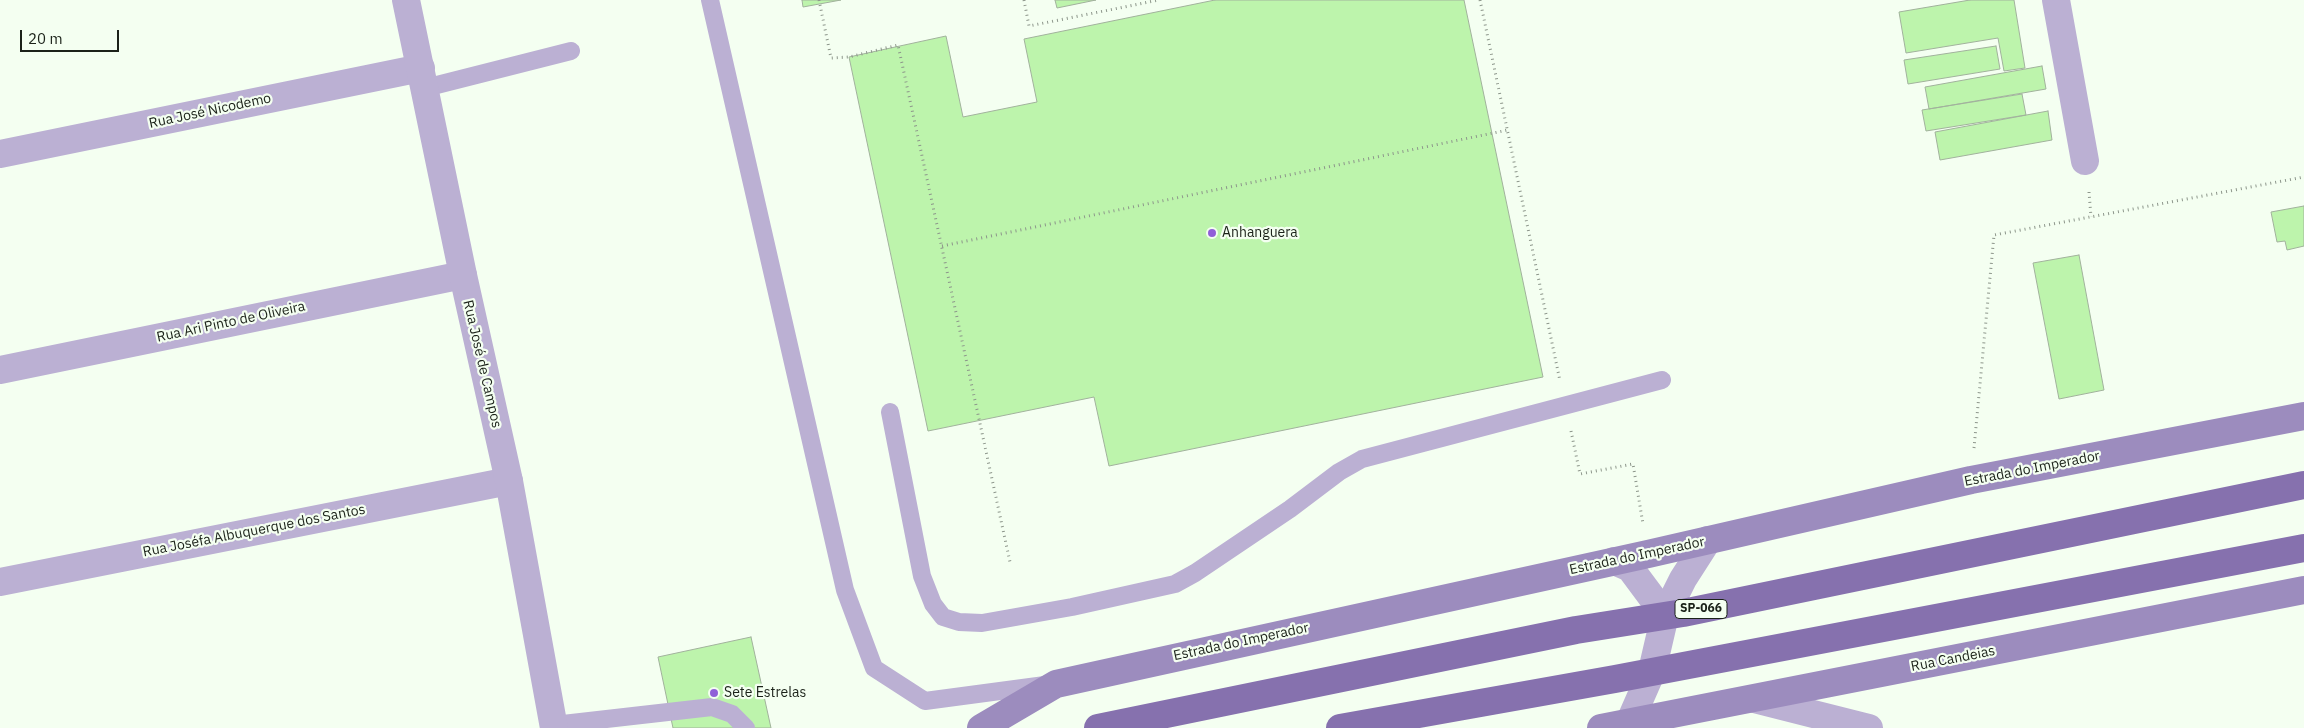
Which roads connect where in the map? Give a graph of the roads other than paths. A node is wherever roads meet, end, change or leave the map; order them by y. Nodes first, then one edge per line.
1 (406, 0) edge
2 (710, 0) edge
3 (2056, 0) edge
4 (571, 51) dead end
5 (423, 78) junction
6 (0, 154) edge
7 (2085, 161) dead end
8 (463, 275) junction
9 (0, 370) edge
10 (1662, 380) dead end
11 (890, 412) dead end
12 (2304, 416) edge
13 (509, 481) junction
14 (2304, 485) edge
15 (1708, 540) junction
16 (2304, 548) edge
17 (1614, 561) junction
18 (0, 582) edge
19 (2304, 590) edge
20 (1665, 616) junction
21 (1652, 671) junction
22 (1056, 684) junction
23 (1754, 698) junction
24 (1628, 725) edge
25 (554, 726) edge
26 (746, 728) edge
27 (981, 728) edge
28 (1098, 728) edge
29 (1340, 728) edge
30 (1601, 728) edge
31 (1869, 728) edge

1 - 5 street, Rua José de Campos
2 - 22 lane
3 - 7 street
4 - 5 lane
5 - 6 street, Rua José Nicodemo
5 - 8 street, Rua José de Campos
8 - 9 street, Rua Ari Pinto de Oliveira
8 - 13 street, Rua José de Campos
10 - 11 lane
12 - 15 main road, Estrada do Imperador
13 - 18 street, Rua Joséfa Albuquerque dos Santos
13 - 25 street, Rua José de Campos
14 - 20 main road, SP-066
15 - 17 main road, Estrada do Imperador
15 - 20 street
16 - 21 main road
17 - 20 street
17 - 22 main road, Estrada do Imperador
19 - 23 main road, Rua Candeias
20 - 21 street
20 - 28 main road, SP-066
21 - 24 street
21 - 29 main road
22 - 27 main road, Estrada do Imperador
23 - 24 main road, Rua Candeias
23 - 31 street
24 - 30 main road, Rua Candeias
25 - 26 lane

